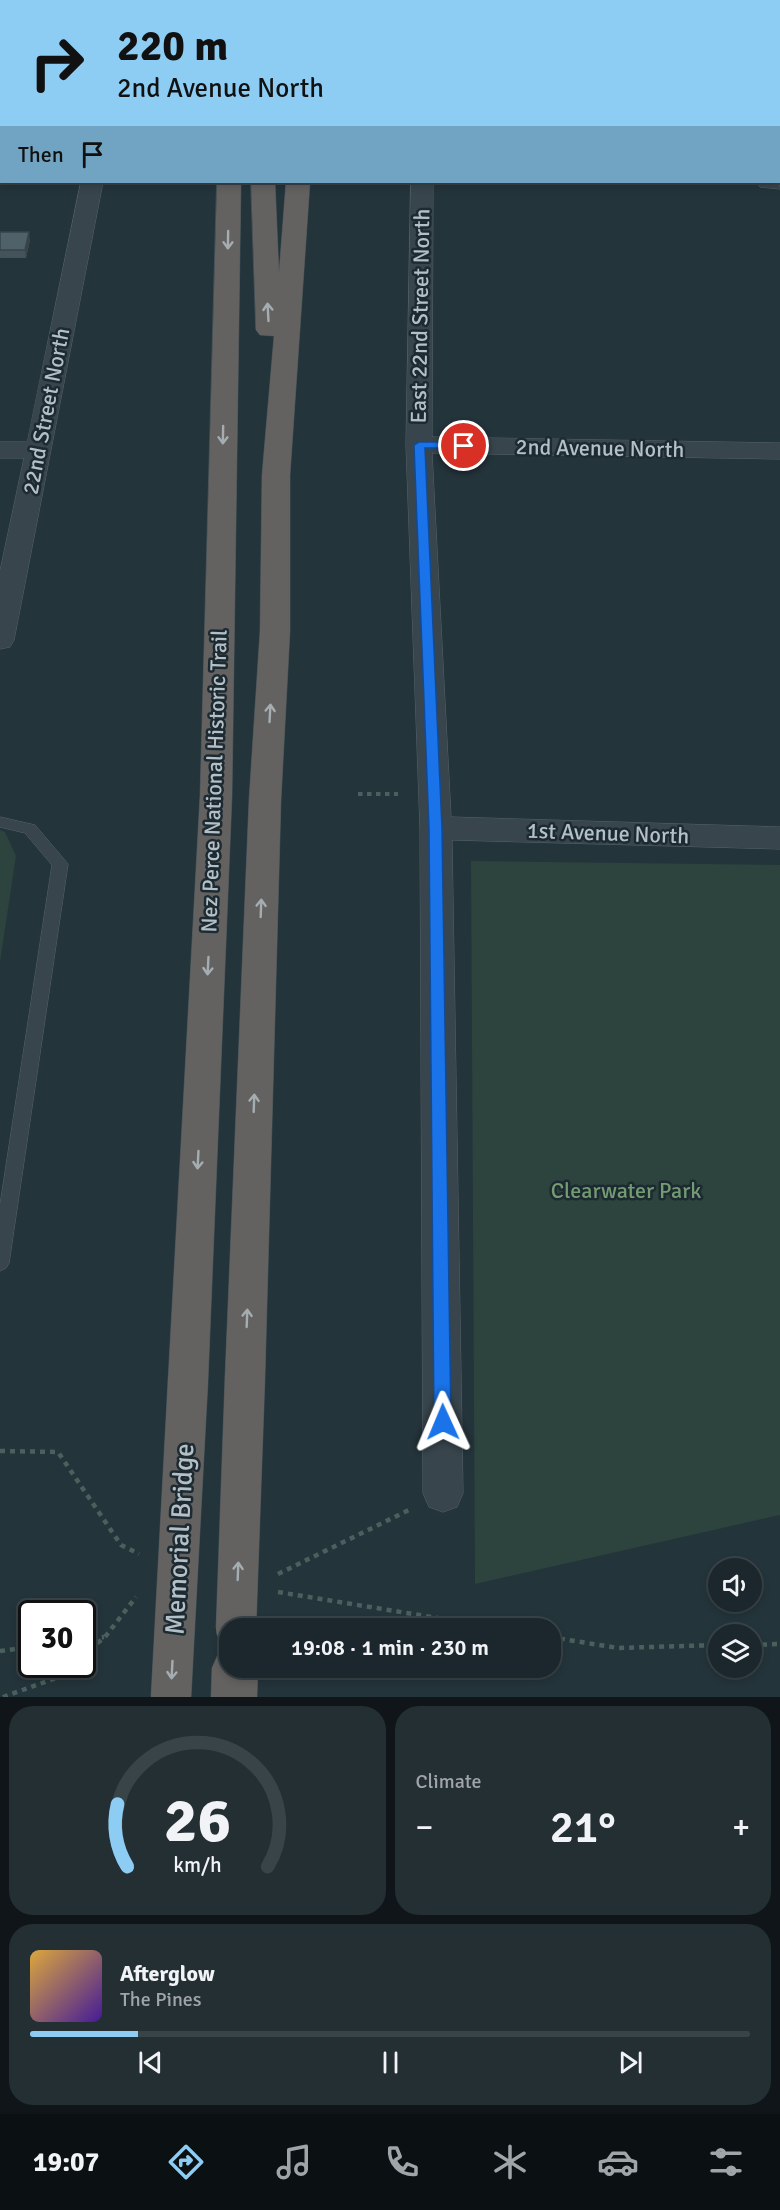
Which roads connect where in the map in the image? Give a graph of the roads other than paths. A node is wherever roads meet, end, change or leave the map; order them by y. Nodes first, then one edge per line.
1 (92, 183) edge
2 (229, 183) edge
3 (263, 183) edge
4 (298, 183) edge
5 (422, 183) edge
6 (419, 445) junction
7 (0, 450) edge
8 (38, 450) junction
9 (780, 451) edge
10 (276, 475) junction
11 (0, 640) edge
12 (0, 822) edge
13 (436, 828) junction
14 (780, 838) edge
15 (0, 1263) edge
16 (188, 1381) joint
17 (444, 1493) road end
18 (236, 1618) edge
19 (235, 1678) edge
20 (171, 1697) edge
21 (234, 1697) edge

1 - 8 street, 22nd Street North
2 -> 16 highway, Nez Perce National Historic Trail
10 -> 3 highway
4 - 10 highway
5 - 6 street, East 22nd Street North
6 - 9 street, 2nd Avenue North
6 - 13 street, East 22nd Street North
7 - 8 street
8 - 11 street, 22nd Street North
18 -> 10 highway, bridge
12 - 15 lane
13 - 14 street, 1st Avenue North
13 - 17 street, East 22nd Street North
16 -> 20 highway, Memorial Bridge, bridge
19 - 21 highway

